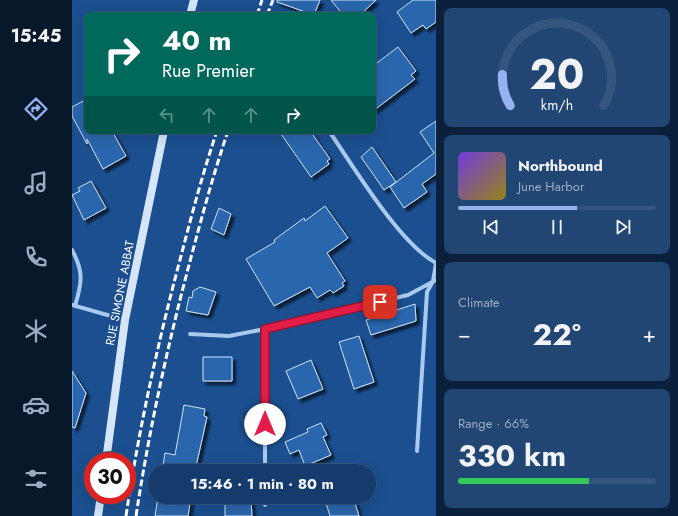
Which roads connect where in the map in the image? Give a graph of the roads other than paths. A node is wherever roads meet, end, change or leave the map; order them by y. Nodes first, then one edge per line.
1 (194, 0) edge
2 (191, 12) edge
3 (163, 134) edge
4 (331, 134) edge
5 (72, 250) edge
6 (436, 263) edge
7 (434, 280) edge
8 (74, 305) edge
9 (126, 320) junction
10 (265, 329) junction
11 (190, 334) dead end
12 (417, 451) dead end
13 (107, 452) edge
14 (265, 464) edge
15 (100, 504) edge
16 (98, 516) edge

1 - 2 main road
3 - 9 main road, RUE SIMONE ABBAT
4 - 6 street
5 - 8 street
6 - 7 street
7 - 10 street
7 - 12 street
8 - 9 street
9 - 13 main road, RUE SIMONE ABBAT
10 - 11 street
10 - 14 street
15 - 16 main road

